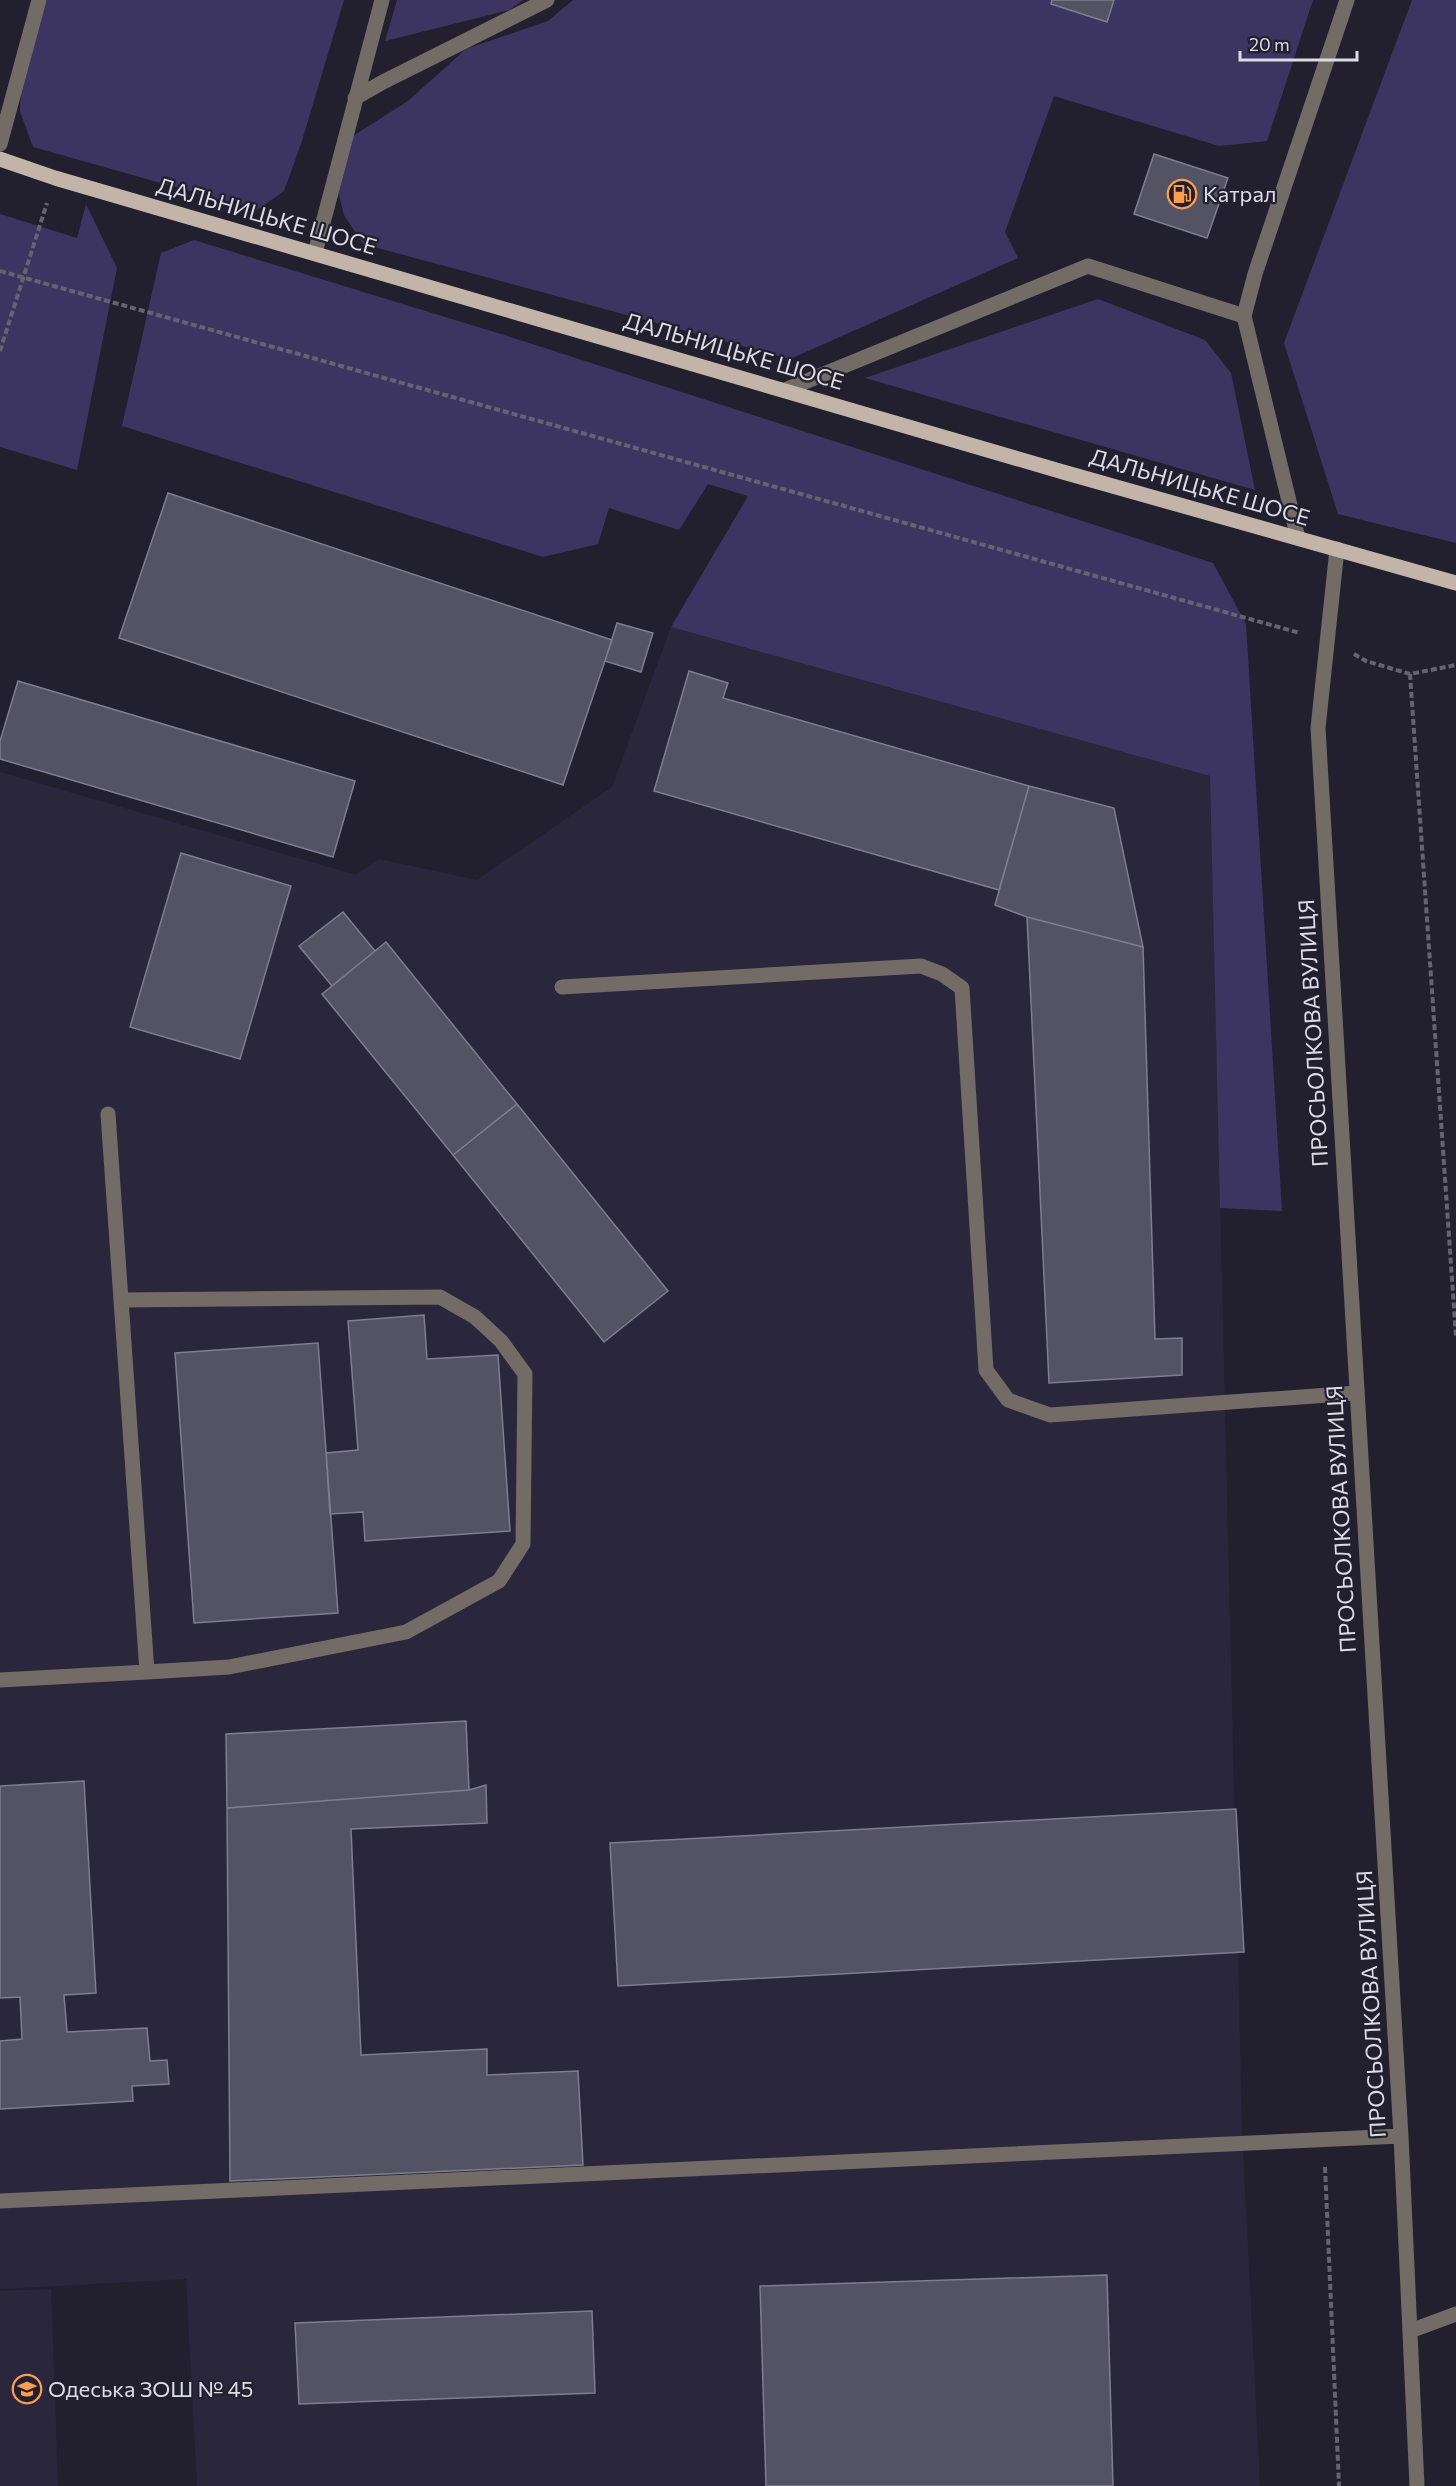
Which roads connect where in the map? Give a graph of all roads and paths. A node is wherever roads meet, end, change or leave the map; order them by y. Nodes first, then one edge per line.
1 (39, 0) edge
2 (382, 0) edge
3 (547, 0) edge
4 (1347, 0) edge
5 (355, 99) junction
6 (0, 144) edge
7 (0, 159) edge
8 (55, 178) junction
9 (315, 253) junction
10 (0, 271) edge
11 (23, 278) junction
12 (1244, 316) junction
13 (0, 351) edge
14 (785, 390) junction
15 (1298, 538) junction
16 (1337, 549) junction
17 (1456, 583) edge
18 (1327, 640) junction
19 (1366, 661) dead end
20 (1456, 665) edge
21 (1410, 674) junction
22 (562, 987) dead end
23 (108, 1113) dead end
24 (121, 1300) junction
25 (1456, 1337) edge
26 (1356, 1393) junction
27 (147, 1672) junction
28 (0, 1680) edge
29 (1401, 2136) junction
30 (1324, 2139) junction
31 (0, 2201) edge
32 (1456, 2314) edge
33 (1410, 2331) junction
34 (1339, 2486) edge
35 (1417, 2486) edge

1 - 6 street
2 - 5 street
3 - 5 street
4 - 12 street
5 - 9 street
7 - 8 main road, ДАЛЬНИЦЬКЕ ШОСЕ
8 - 9 main road, ДАЛЬНИЦЬКЕ ШОСЕ
8 - 11 path
9 - 14 main road, ДАЛЬНИЦЬКЕ ШОСЕ
10 - 11 path
11 - 13 path
11 - 18 path
12 - 14 street
12 - 15 street
14 - 15 main road, ДАЛЬНИЦЬКЕ ШОСЕ
15 - 16 main road, ДАЛЬНИЦЬКЕ ШОСЕ
16 - 17 main road, ДАЛЬНИЦЬКЕ ШОСЕ
16 - 18 street, ПРОСЬОЛКОВА ВУЛИЦЯ
18 - 26 street, ПРОСЬОЛКОВА ВУЛИЦЯ
19 - 21 path
20 - 21 path
21 - 25 path
22 - 26 street
23 - 24 street
24 - 27 street
24 - 27 street
26 - 29 street, ПРОСЬОЛКОВА ВУЛИЦЯ
27 - 28 street
29 - 30 street
29 - 33 street, ПРОСЬОЛКОВА ВУЛИЦЯ
30 - 31 street
30 - 34 path
32 - 33 street
33 - 35 street, ПРОСЬОЛКОВА ВУЛИЦЯ

